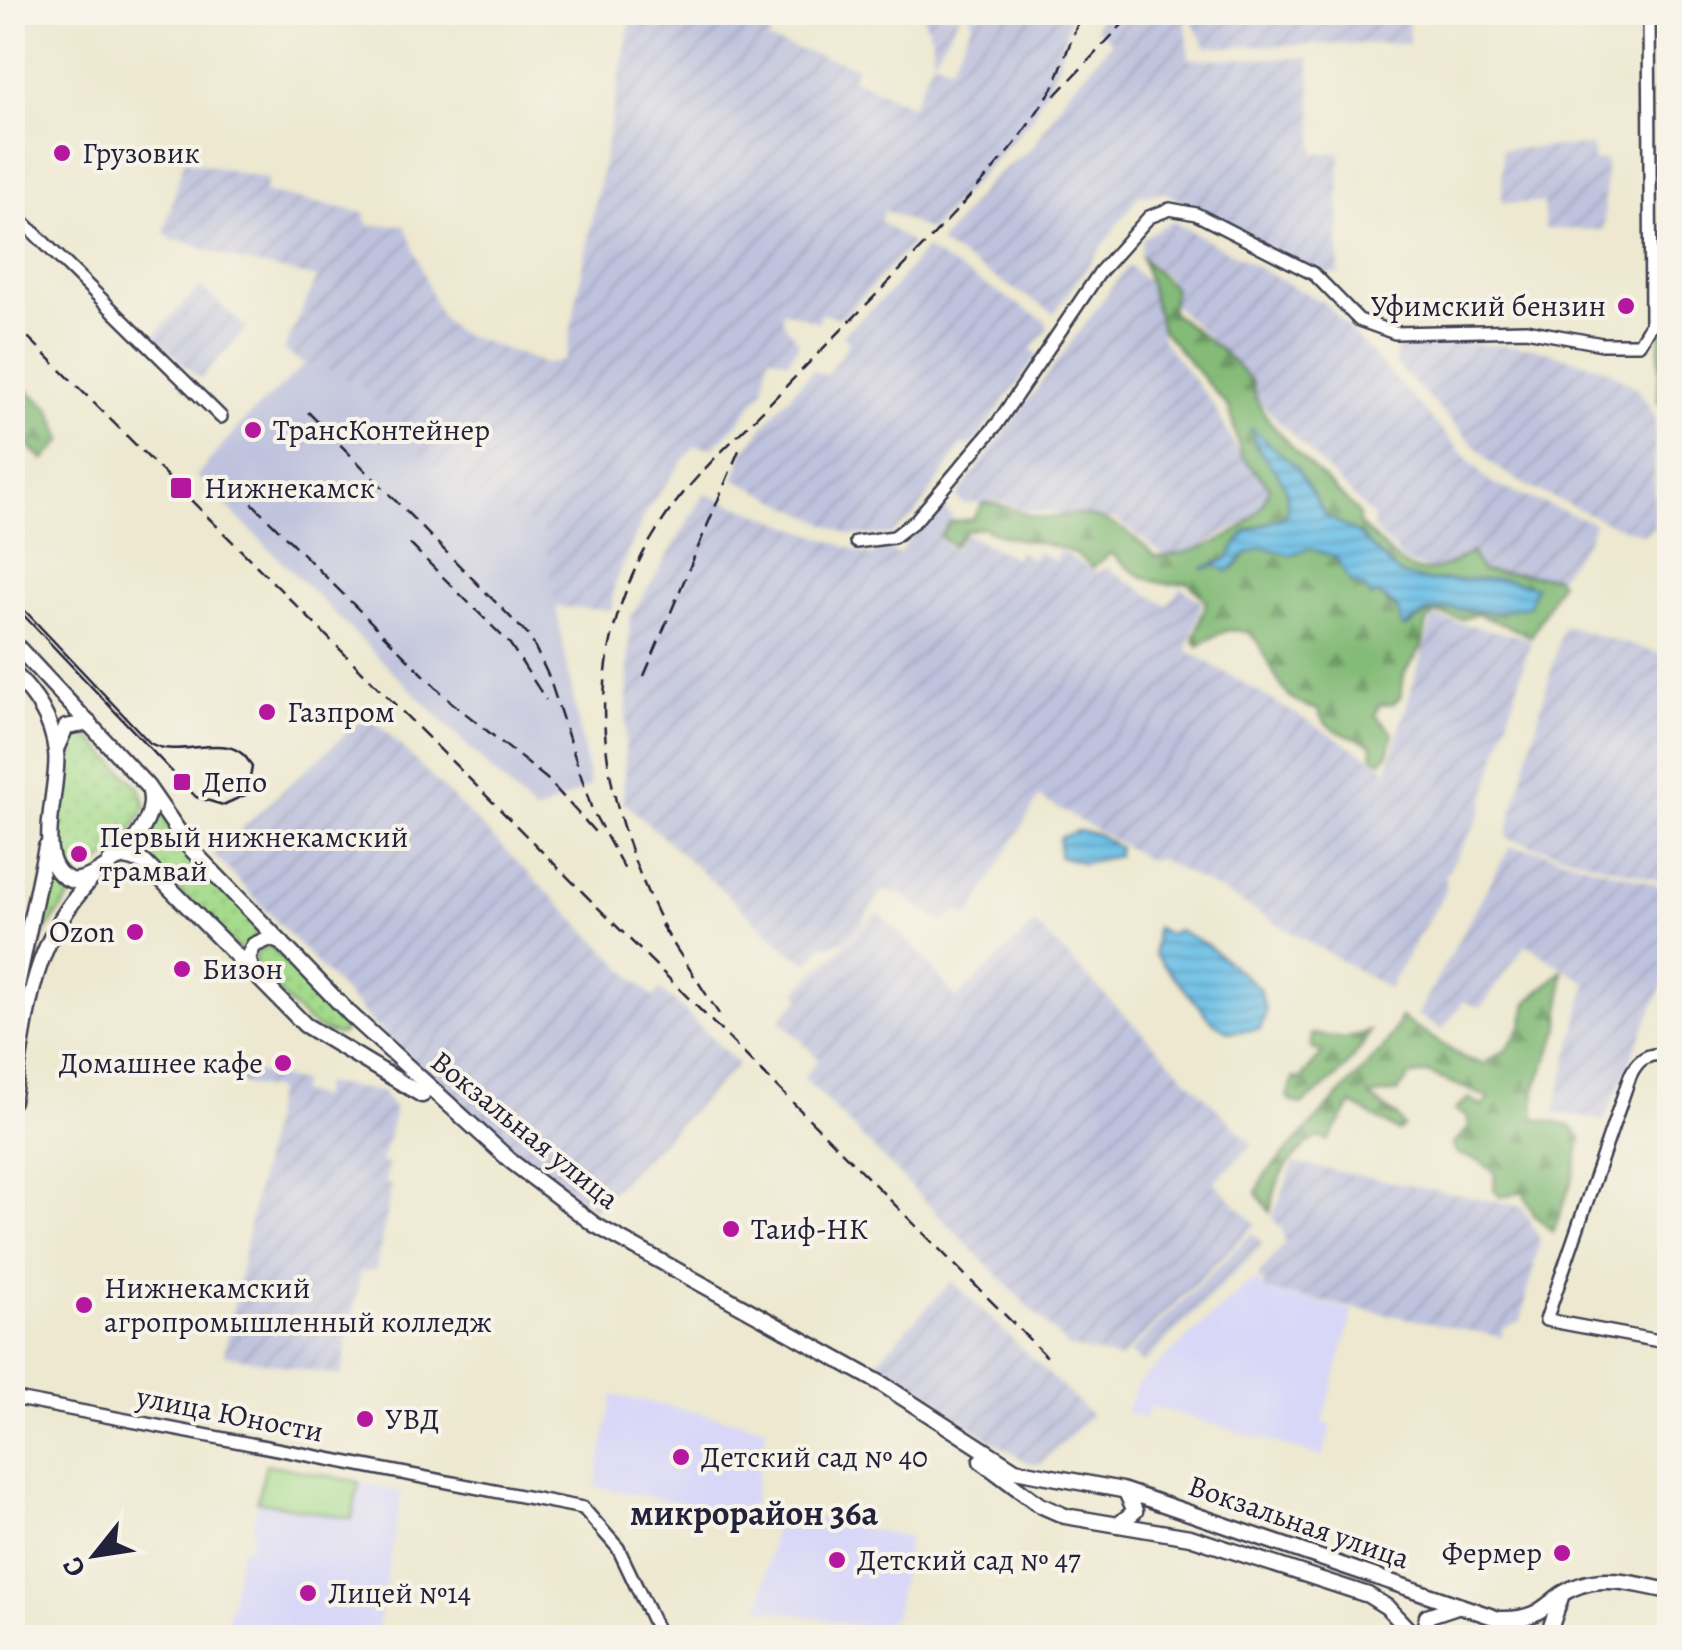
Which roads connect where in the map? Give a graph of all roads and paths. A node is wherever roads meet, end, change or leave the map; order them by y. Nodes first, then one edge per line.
1 (1649, 12) edge
2 (12, 211) edge
3 (221, 418) dead end
4 (856, 542) dead end
5 (12, 641) edge
6 (12, 671) edge
7 (89, 723) junction
8 (56, 750) junction
9 (147, 786) junction
10 (48, 836) junction
11 (110, 860) junction
12 (95, 875) junction
13 (283, 944) junction
14 (254, 973) junction
15 (12, 1010) edge
16 (349, 1013) junction
17 (327, 1040) junction
18 (1670, 1056) edge
19 (12, 1101) edge
20 (1670, 1343) edge
21 (12, 1398) edge
22 (1049, 1476) junction
23 (1122, 1490) junction
24 (1040, 1505) junction
25 (1118, 1525) junction
26 (1670, 1591) edge
27 (1562, 1596) junction
28 (1458, 1606) junction
29 (1499, 1619) junction
30 (661, 1638) edge
31 (1419, 1638) edge
32 (1526, 1638) edge
33 (1548, 1638) edge

1 - 4 street
2 - 3 street
5 - 7 main road, Вокзальная улица
6 - 8 main road
7 - 8 main road
7 - 9 main road, Вокзальная улица
8 - 10 main road
9 - 11 main road
9 - 13 main road, Вокзальная улица
10 - 12 main road
10 - 15 main road
11 - 12 main road
11 - 14 main road, Вокзальная улица
12 - 19 main road
13 - 14 main road
13 - 16 main road, Вокзальная улица
14 - 17 main road, Вокзальная улица
16 - 17 main road
16 - 22 main road, Вокзальная улица
17 - 24 main road, Вокзальная улица
18 - 20 street
21 - 30 street, улица Юности
22 - 23 main road, Вокзальная улица
22 - 24 main road
23 - 25 main road
23 - 28 main road, Вокзальная улица
24 - 25 main road, Вокзальная улица
25 - 31 main road, Вокзальная улица
26 - 27 main road
27 - 29 main road
27 - 33 main road
28 - 29 main road, Вокзальная улица
28 - 31 main road, Вокзальная улица
29 - 32 main road, Вокзальная улица

